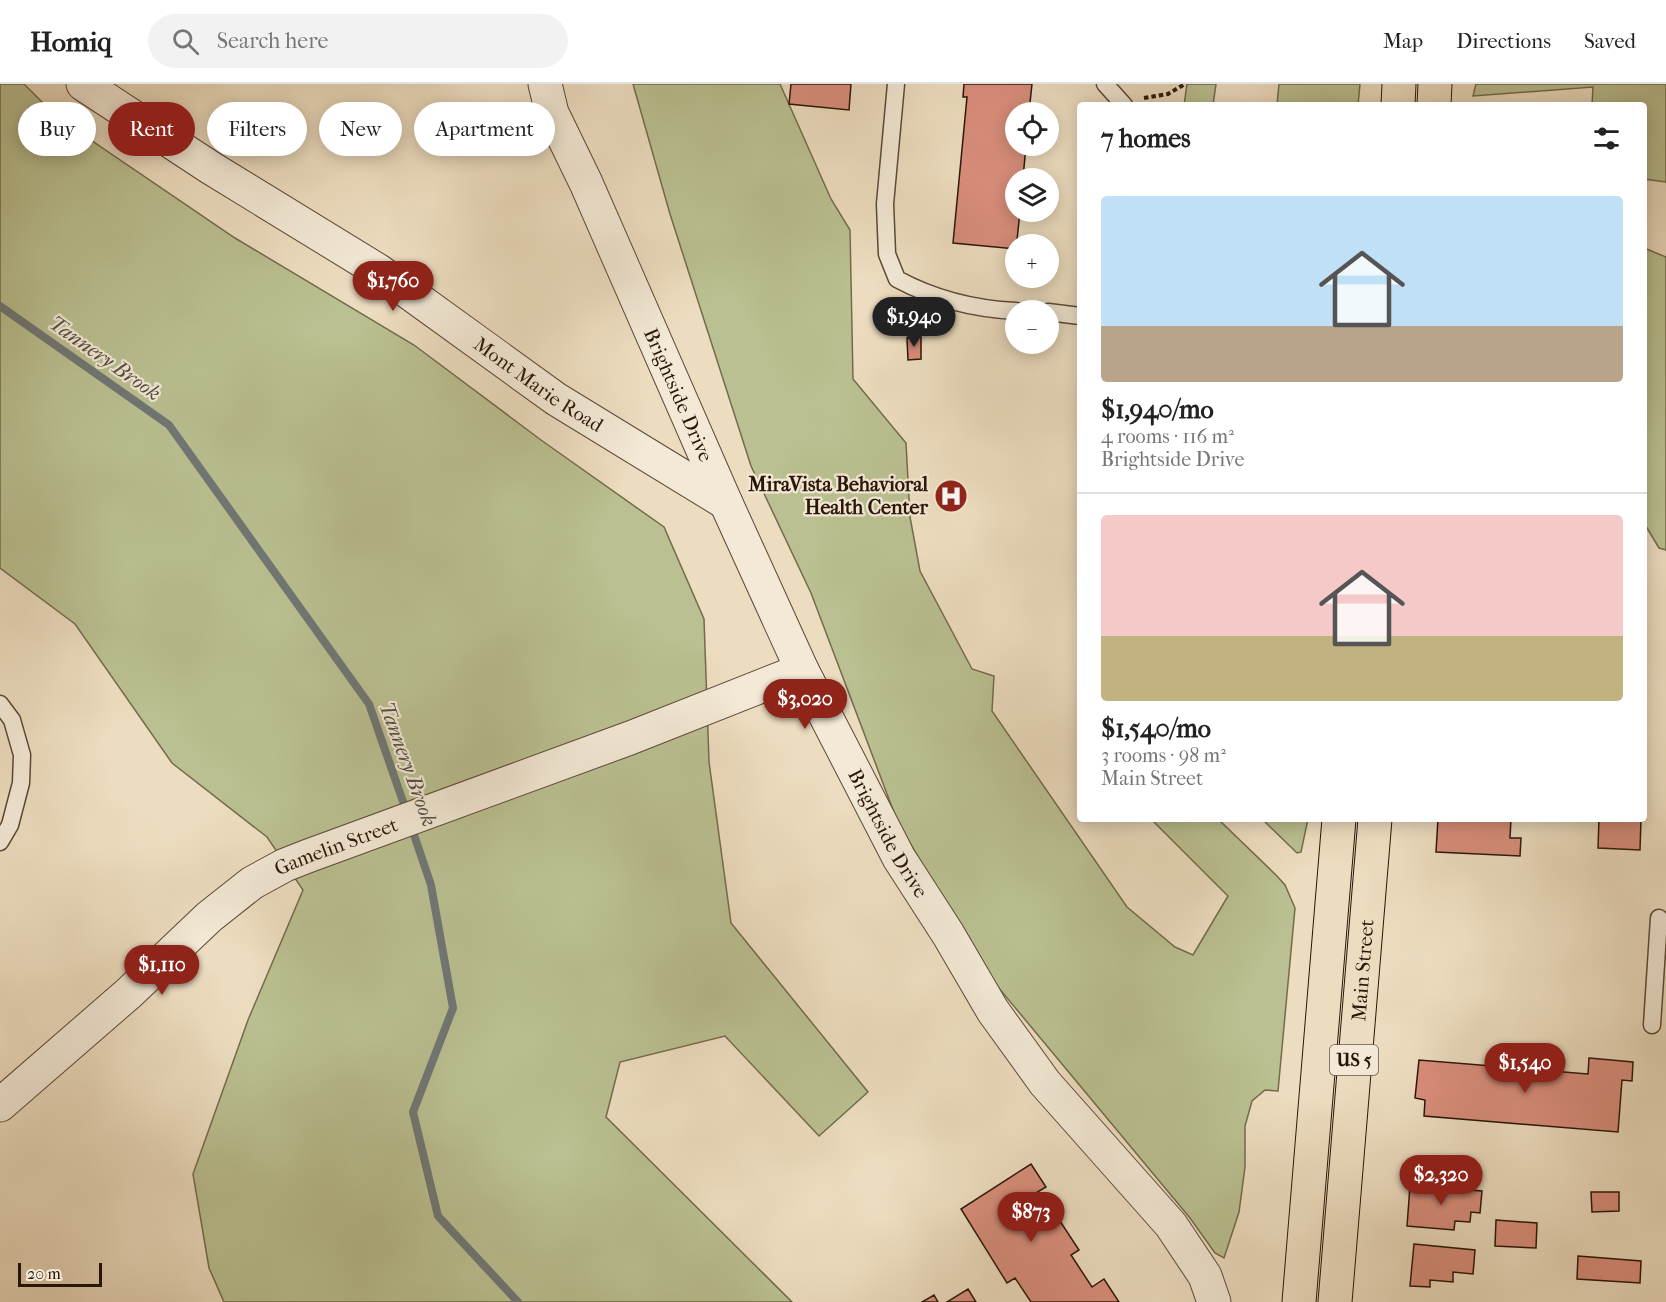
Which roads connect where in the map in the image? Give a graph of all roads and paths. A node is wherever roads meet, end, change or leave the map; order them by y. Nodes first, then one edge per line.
1 (83, 84) edge
2 (544, 84) edge
3 (896, 84) edge
4 (1105, 84) edge
5 (1399, 84) edge
6 (1435, 84) edge
7 (1121, 102) edge
8 (1398, 102) edge
9 (1434, 102) edge
10 (1005, 311) edge
11 (1059, 313) edge
12 (1077, 316) edge
13 (726, 503) junction
14 (802, 670) junction
15 (0, 704) edge
16 (1339, 822) edge
17 (1375, 822) edge
18 (0, 842) edge
19 (1659, 918) dead end
20 (1652, 1025) dead end
21 (0, 1105) edge
22 (1214, 1302) edge
23 (1299, 1302) edge
24 (1335, 1302) edge

1 - 13 street, Mont Marie Road
2 - 13 street, Brightside Drive
3 - 10 lane
4 - 7 lane
5 - 8 main road
6 - 9 main road
11 - 12 lane
13 - 14 street, Brightside Drive
14 - 21 street, Gamelin Street
14 - 22 street, Brightside Drive
15 - 18 lane
16 - 23 main road, Main Street / US 5
17 - 24 main road, Main Street / US 5
19 - 20 lane

